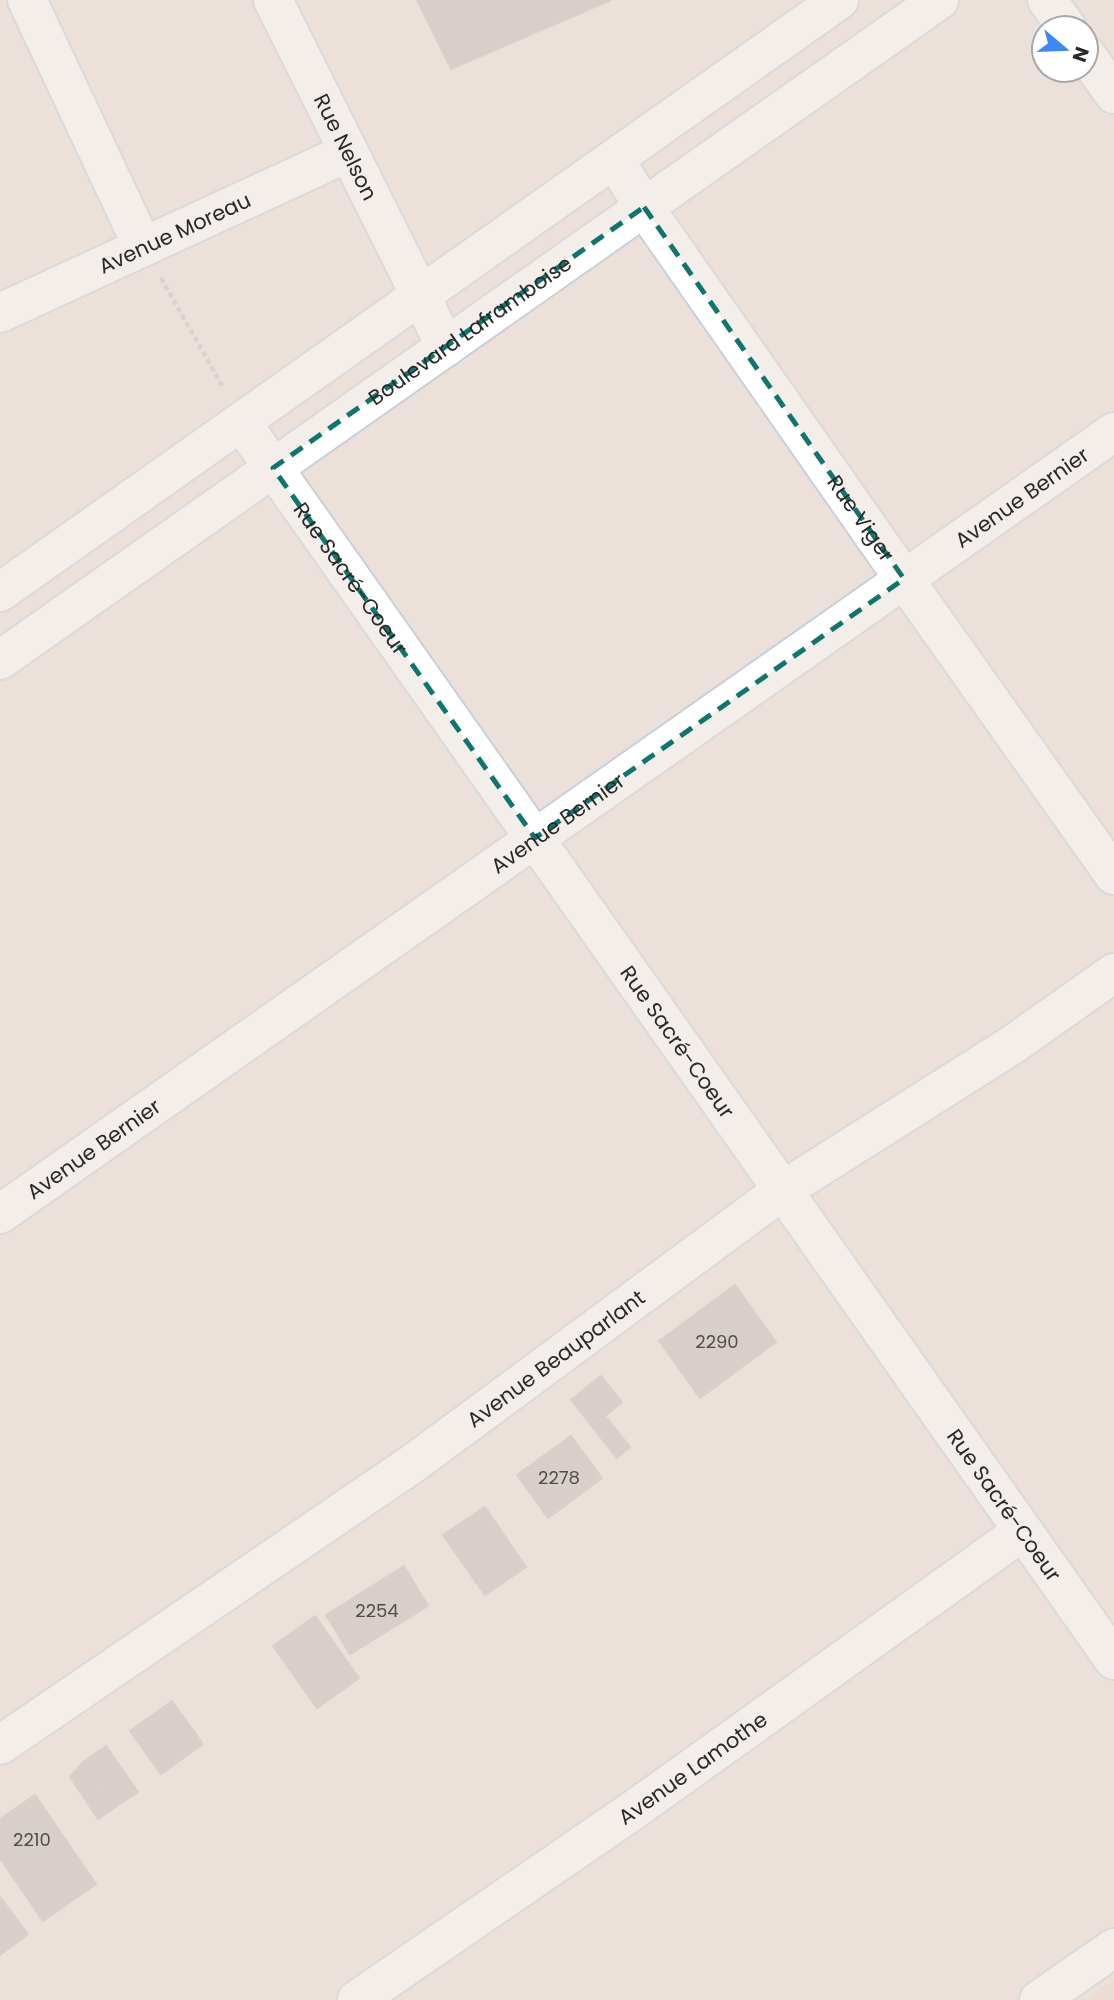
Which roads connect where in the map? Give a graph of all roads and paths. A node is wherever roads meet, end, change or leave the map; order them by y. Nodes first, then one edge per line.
1 (27, 0) edge
2 (273, 0) edge
3 (839, 0) edge
4 (939, 0) edge
5 (1100, 74) edge
6 (1114, 94) edge
7 (349, 152) junction
8 (614, 159) junction
9 (644, 207) junction
10 (143, 247) junction
11 (421, 295) junction
12 (0, 313) edge
13 (446, 347) junction
14 (235, 410) junction
15 (1114, 432) edge
16 (273, 468) junction
17 (904, 579) junction
18 (0, 592) edge
19 (0, 660) edge
20 (535, 838) junction
21 (1114, 875) edge
22 (1114, 973) edge
23 (783, 1191) junction
24 (0, 1213) edge
25 (1023, 1531) junction
26 (1110, 1646) edge
27 (0, 1745) edge
28 (1114, 1948) edge
29 (357, 2000) edge
30 (1039, 2000) edge

1 - 10 street
2 - 7 street, Rue Nelson
3 - 8 street
4 - 9 street, Boulevard Laframboise
5 - 6 street
7 - 10 street, Avenue Moreau
7 - 11 street, Rue Nelson
8 - 9 street, Rue Viger
8 - 11 street
9 - 13 street, Boulevard Laframboise
9 - 17 street, Rue Viger
10 - 12 street, Avenue Moreau
10 - 14 path
11 - 13 street, Rue Nelson
11 - 14 street
13 - 16 street, Boulevard Laframboise
14 - 16 street, Rue Sacré-Coeur
14 - 18 street
15 - 17 street, Avenue Bernier
16 - 19 street, Boulevard Laframboise
16 - 20 street, Rue Sacré-Coeur
17 - 20 street, Avenue Bernier
17 - 21 street, Rue Viger
20 - 23 street, Rue Sacré-Coeur
20 - 24 street, Avenue Bernier
22 - 23 street, Avenue Beauparlant
23 - 25 street, Rue Sacré-Coeur
23 - 27 street, Avenue Beauparlant
25 - 26 street, Rue Sacré-Coeur
25 - 29 street, Avenue Lamothe
28 - 30 street

